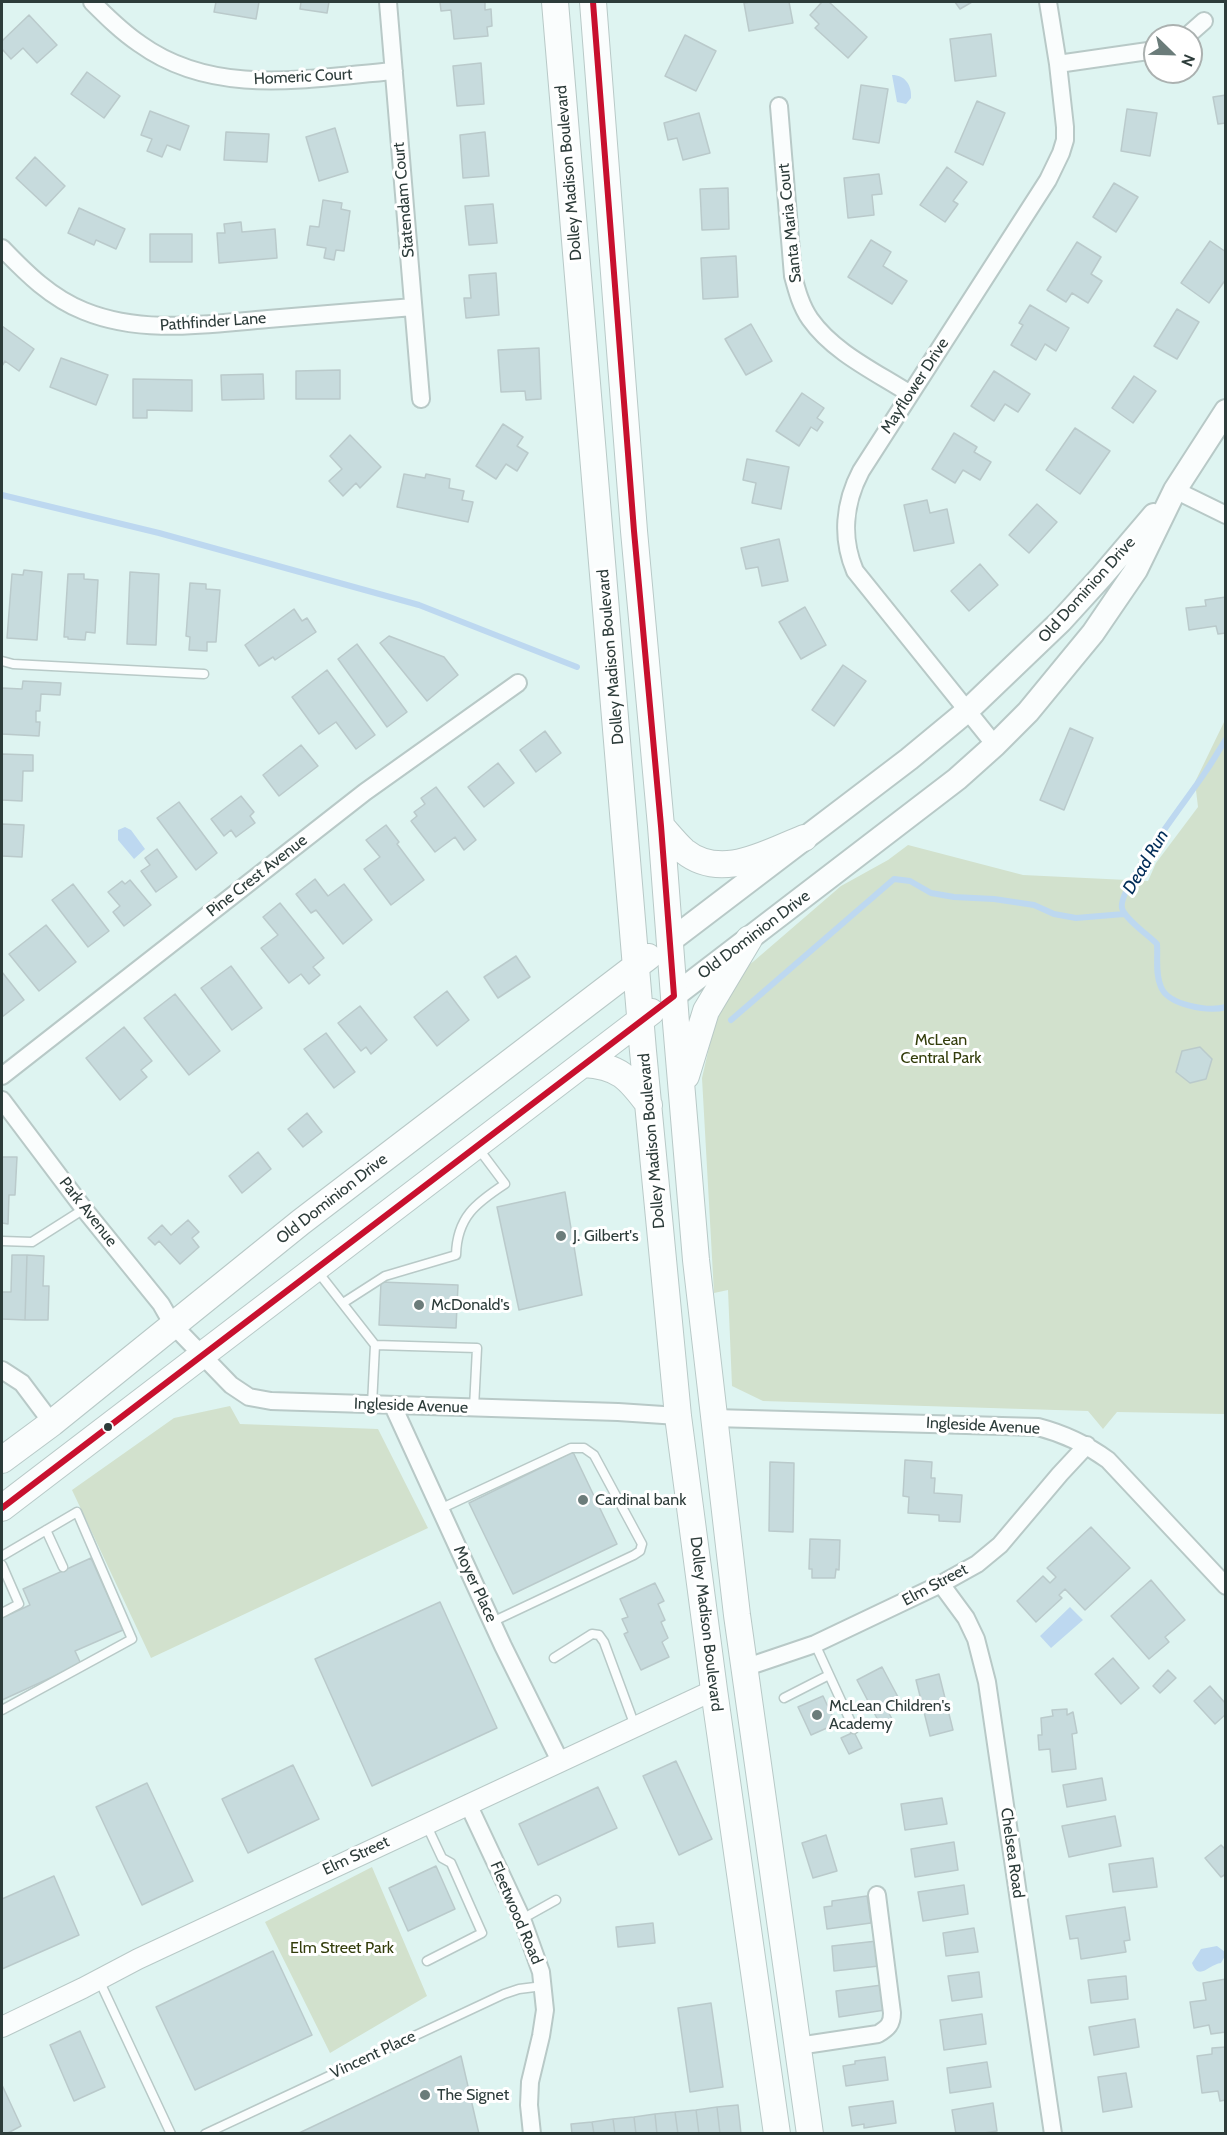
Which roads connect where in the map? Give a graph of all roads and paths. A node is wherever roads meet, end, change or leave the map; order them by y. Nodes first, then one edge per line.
1 (92, 2) edge
2 (388, 2) edge
3 (555, 2) edge
4 (593, 2) edge
5 (1048, 2) edge
6 (1204, 21) dead end
7 (1201, 24) edge
8 (1143, 52) edge
9 (1058, 63) junction
10 (394, 71) junction
11 (779, 106) dead end
12 (2, 248) edge
13 (413, 307) junction
14 (910, 394) junction
15 (421, 399) dead end
16 (1226, 411) edge
17 (1175, 490) junction
18 (1226, 515) edge
19 (2, 661) edge
20 (204, 674) dead end
21 (518, 683) dead end
22 (967, 711) junction
23 (995, 745) junction
24 (661, 826) junction
25 (804, 838) junction
26 (749, 939) junction
27 (670, 941) junction
28 (637, 965) junction
29 (674, 996) junction
30 (641, 1019) junction
31 (584, 1064) junction
32 (2, 1076) edge
33 (682, 1090) junction
34 (2, 1100) edge
35 (649, 1106) junction
36 (477, 1147) junction
37 (84, 1209) junction
38 (2, 1241) edge
39 (316, 1269) junction
40 (343, 1303) junction
41 (173, 1325) junction
42 (670, 1334) junction
43 (375, 1345) junction
44 (202, 1356) junction
45 (2, 1370) edge
46 (372, 1405) junction
47 (393, 1406) junction
48 (474, 1408) junction
49 (678, 1416) junction
50 (714, 1418) junction
51 (52, 1423) junction
52 (1087, 1445) junction
53 (2, 1460) edge
54 (719, 1467) junction
55 (2, 1508) edge
56 (440, 1509) junction
57 (46, 1530) junction
58 (2, 1556) edge
59 (2, 1565) edge
60 (63, 1567) dead end
61 (941, 1584) junction
62 (1226, 1586) edge
63 (2, 1613) edge
64 (492, 1622) junction
65 (815, 1644) junction
66 (554, 1658) dead end
67 (744, 1668) junction
68 (829, 1675) junction
69 (714, 1690) junction
70 (784, 1698) dead end
71 (2, 1710) edge
72 (635, 1726) junction
73 (854, 1729) dead end
74 (560, 1761) junction
75 (468, 1804) junction
76 (425, 1824) junction
77 (876, 1895) dead end
78 (556, 1900) dead end
79 (522, 1919) junction
80 (427, 1961) dead end
81 (99, 1980) junction
82 (543, 1986) junction
83 (2, 2027) edge
84 (798, 2046) junction
85 (171, 2133) edge
86 (205, 2133) edge
87 (532, 2133) edge
88 (777, 2133) edge
89 (810, 2133) edge
90 (1053, 2133) edge

1 - 10 street, Homeric Court
2 - 10 street, Statendam Court
3 - 28 main road, Dolley Madison Boulevard
4 - 24 main road, Dolley Madison Boulevard
5 - 9 street, Mayflower Drive
6 - 7 street
8 - 9 street
9 - 14 street, Mayflower Drive
10 - 13 street, Statendam Court
11 - 14 street, Santa Maria Court
12 - 13 street, Pathfinder Lane
13 - 15 street, Statendam Court
14 - 22 street, Mayflower Drive
16 - 17 main road, Old Dominion Drive
17 - 18 street
17 - 22 main road, Old Dominion Drive
17 - 23 main road, Old Dominion Drive
19 - 20 lane
21 - 32 street, Pine Crest Avenue
22 - 23 street, Mayflower Drive
22 - 25 main road, Old Dominion Drive
23 - 26 main road, Old Dominion Drive
24 - 25 main road
24 - 27 main road, Dolley Madison Boulevard
25 - 27 main road, Old Dominion Drive
26 - 29 main road, Old Dominion Drive
26 - 33 main road
27 - 28 main road, Old Dominion Drive
27 - 29 main road, Dolley Madison Boulevard
28 - 30 main road, Dolley Madison Boulevard
28 - 41 main road, Old Dominion Drive
29 - 30 main road, Old Dominion Drive
29 - 33 main road, Dolley Madison Boulevard
30 - 31 main road, Old Dominion Drive
30 - 35 main road, Dolley Madison Boulevard
31 - 35 main road
31 - 36 main road, Old Dominion Drive
33 - 50 main road, Dolley Madison Boulevard
34 - 37 street, Park Avenue
35 - 42 main road, Dolley Madison Boulevard
36 - 39 main road, Old Dominion Drive
36 - 40 lane
37 - 38 lane
37 - 41 street, Park Avenue
39 - 40 lane
39 - 44 main road, Old Dominion Drive
40 - 43 lane
41 - 44 street, Ingleside Avenue
41 - 51 main road, Old Dominion Drive
42 - 49 main road, Dolley Madison Boulevard
42 - 50 main road
43 - 46 lane
43 - 48 lane
44 - 46 street, Ingleside Avenue
44 - 55 main road, Old Dominion Drive
45 - 51 street
46 - 47 street, Ingleside Avenue
47 - 48 street, Ingleside Avenue
47 - 56 street, Moyer Place
48 - 49 street, Ingleside Avenue
49 - 54 main road
49 - 69 main road, Dolley Madison Boulevard
50 - 52 street, Ingleside Avenue
50 - 54 main road, Dolley Madison Boulevard
51 - 53 main road, Old Dominion Drive
52 - 61 street, Elm Street
52 - 62 street, Ingleside Avenue
54 - 67 main road, Dolley Madison Boulevard
56 - 64 street, Moyer Place
56 - 64 lane
57 - 58 lane
57 - 60 lane
57 - 71 lane
59 - 63 lane
61 - 65 street, Elm Street
61 - 90 street, Chelsea Road
64 - 74 street, Moyer Place
65 - 67 street, Elm Street
65 - 68 lane
66 - 72 lane
67 - 84 main road, Dolley Madison Boulevard
68 - 70 lane
68 - 73 lane
69 - 72 street, Elm Street
69 - 88 main road, Dolley Madison Boulevard
72 - 74 street, Elm Street
74 - 75 street, Elm Street
75 - 76 street, Elm Street
75 - 79 street, Fleetwood Road
76 - 80 lane
76 - 81 street, Elm Street
77 - 84 street
78 - 79 lane
79 - 82 street, Fleetwood Road
81 - 83 street, Elm Street
81 - 85 lane
82 - 86 lane, Vincent Place
82 - 87 street, Fleetwood Road
84 - 89 main road, Dolley Madison Boulevard

